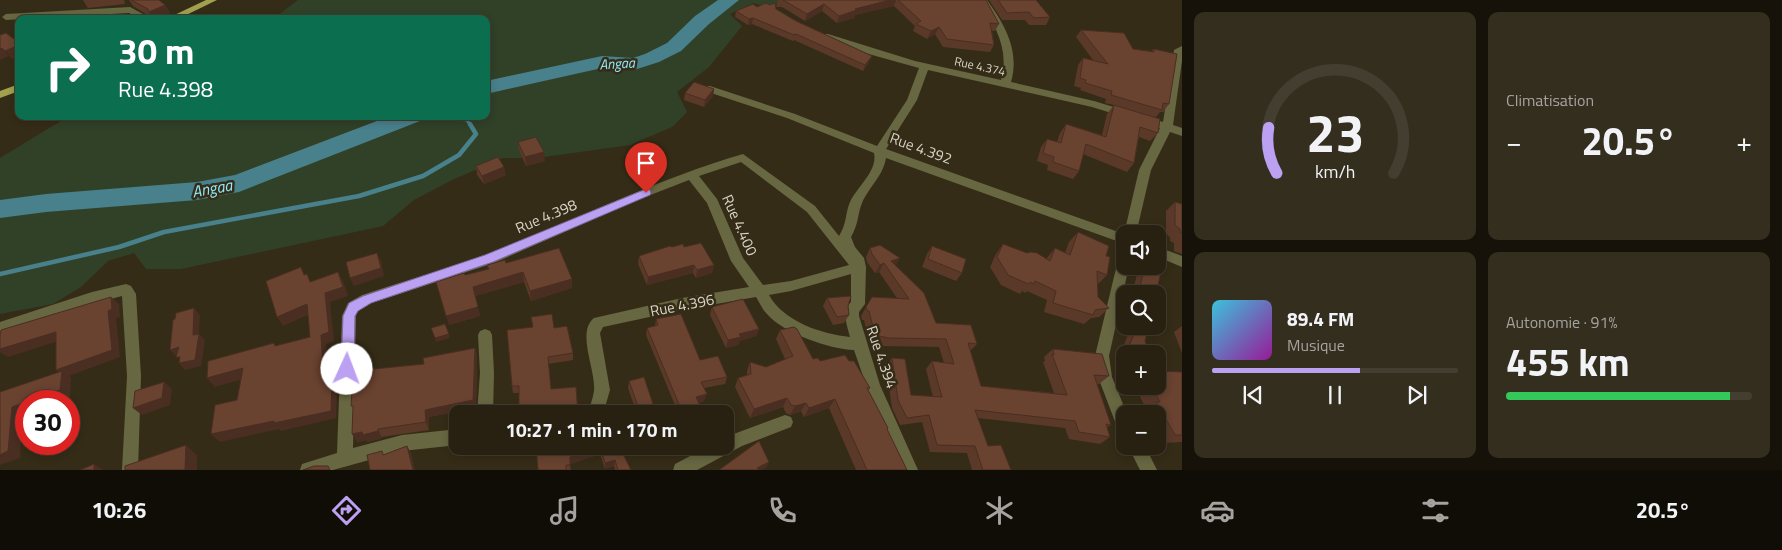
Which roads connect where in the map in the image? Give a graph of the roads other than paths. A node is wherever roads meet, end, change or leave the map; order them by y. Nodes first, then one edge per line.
1 (213, 0) edge
2 (983, 0) edge
3 (41, 15) edge
4 (140, 15) edge
5 (179, 15) edge
6 (15, 16) edge
7 (6, 17) dead end
8 (815, 32) edge
9 (1182, 49) edge
10 (924, 67) junction
11 (1005, 84) junction
12 (15, 88) edge
13 (706, 88) edge
14 (0, 95) edge
15 (1167, 126) junction
16 (1182, 132) edge
17 (879, 151) junction
18 (691, 176) junction
19 (1132, 225) edge
20 (1116, 236) edge
21 (1166, 255) edge
22 (1182, 262) edge
23 (859, 267) junction
24 (1121, 275) edge
25 (760, 292) junction
26 (0, 328) edge
27 (485, 336) dead end
28 (858, 344) junction
29 (485, 405) edge
30 (597, 405) edge
31 (1116, 405) edge
32 (785, 422) dead end
33 (449, 438) edge
34 (1141, 455) edge
35 (345, 458) junction
36 (130, 470) edge
37 (308, 470) edge
38 (682, 470) edge
39 (910, 470) edge
40 (1149, 470) edge

1 - 5 main road
2 - 11 street
3 - 4 street
6 - 7 street
8 - 10 street, Rue 4.374
9 - 15 street
10 - 11 street, Rue 4.374
10 - 17 street, Rue 4.394
11 - 15 street, Rue 4.374
12 - 14 main road
13 - 17 street, Rue 4.392
15 - 16 street, Rue 4.374
15 - 19 street
17 - 20 street, Rue 4.392
17 - 23 street, Rue 4.394
18 - 23 street, Rue 4.398
18 - 25 street, Rue 4.400
18 - 35 street, Rue 4.398
21 - 22 street
23 - 25 street, Rue 4.396
23 - 28 street, Rue 4.394
24 - 31 street
25 - 28 street, Rue 4.400
25 - 30 street, Rue 4.396
26 - 36 street
27 - 29 street
28 - 39 street, Rue 4.394
32 - 38 street
33 - 35 street
34 - 40 street
35 - 37 street

